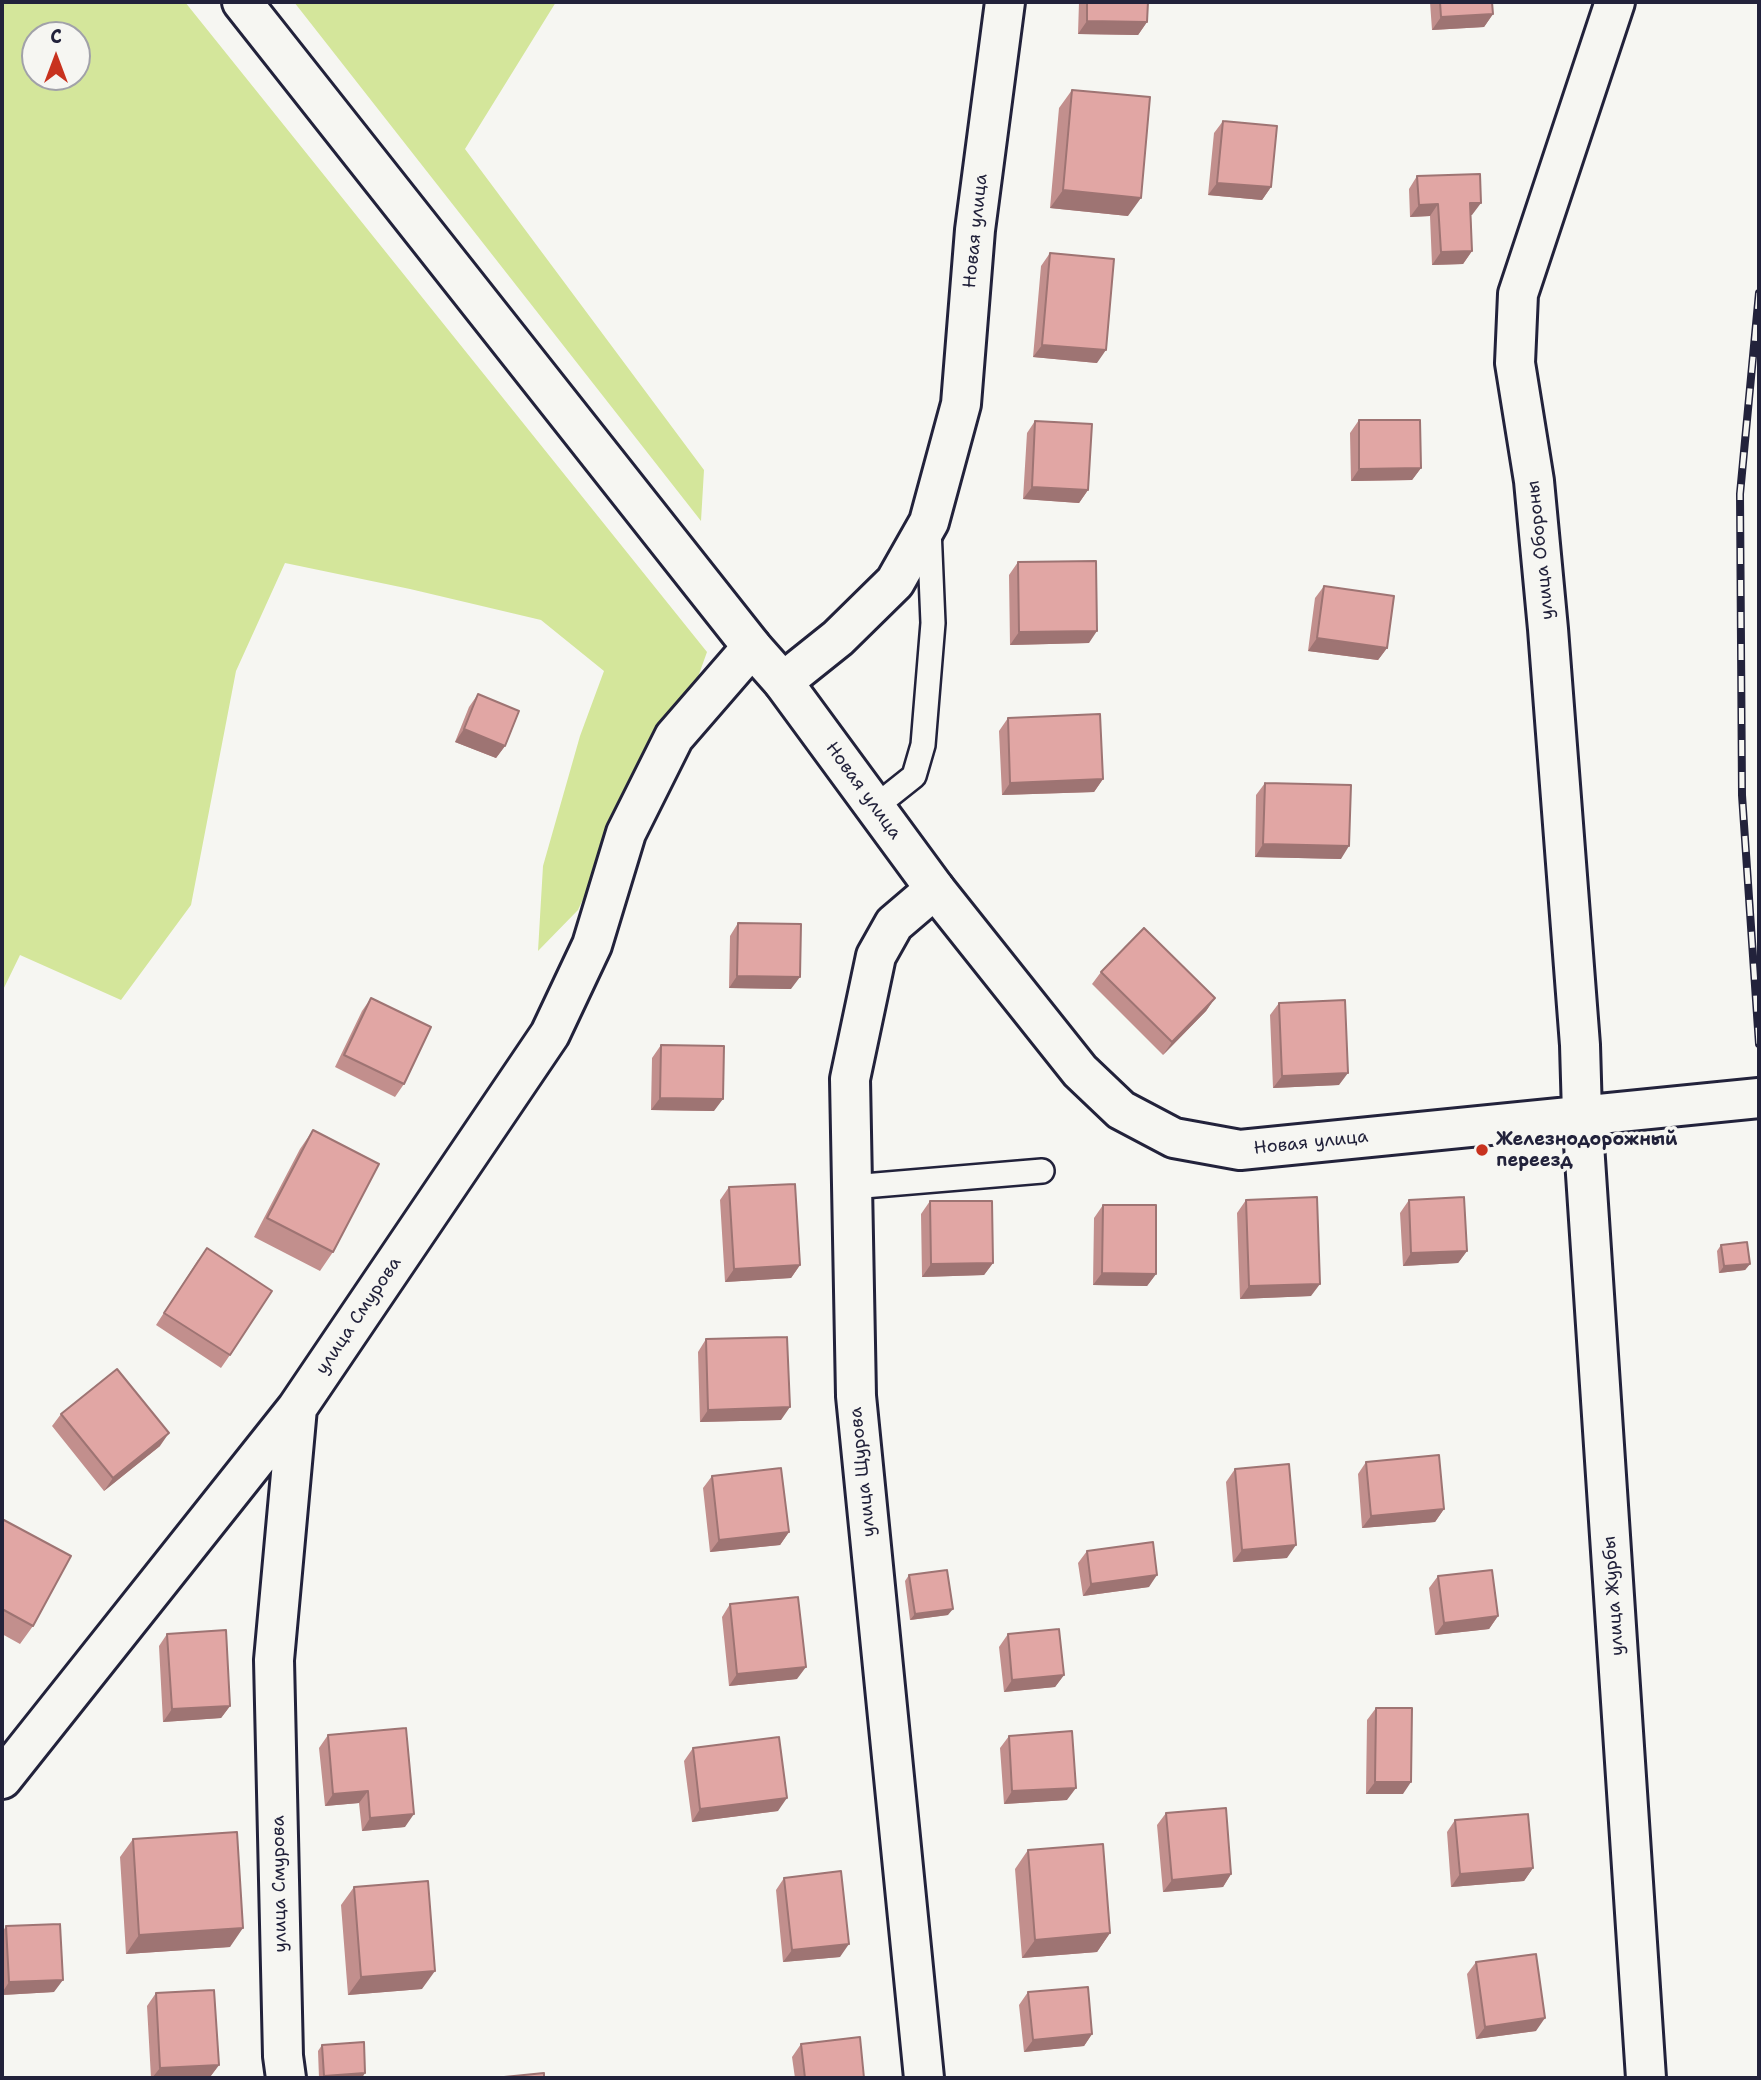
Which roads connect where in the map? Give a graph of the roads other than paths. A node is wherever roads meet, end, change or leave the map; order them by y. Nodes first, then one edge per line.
1 (242, 2) edge
2 (1005, 2) edge
3 (1615, 2) edge
4 (929, 522) junction
5 (752, 647) junction
6 (783, 682) junction
7 (875, 807) junction
8 (935, 889) junction
9 (1759, 1098) edge
10 (1582, 1114) junction
11 (1042, 1171) dead end
12 (852, 1187) junction
13 (297, 1408) junction
14 (2, 1779) edge
15 (286, 2078) edge
16 (924, 2078) edge
17 (1646, 2078) edge

1 - 5 street
2 - 4 street, Новая улица
3 - 10 street, улица Обороны
4 - 6 street, Новая улица
4 - 7 lane
5 - 6 street
5 - 13 street, улица Смурова
6 - 7 street, Новая улица
7 - 8 street, Новая улица
8 - 10 street, Новая улица
8 - 12 street, улица Щурова
9 - 10 street, Новая улица
10 - 17 street, улица Журбы
11 - 12 lane
12 - 16 street, улица Щурова
13 - 14 street
13 - 15 street, улица Смурова

